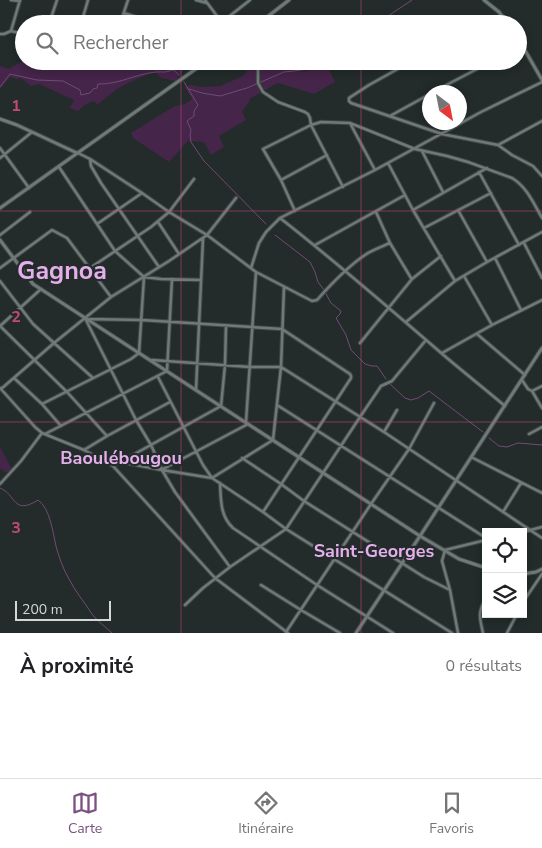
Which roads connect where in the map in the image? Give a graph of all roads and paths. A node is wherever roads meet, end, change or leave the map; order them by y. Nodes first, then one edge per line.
1 (11, 0) edge
2 (20, 0) edge
3 (57, 0) edge
4 (88, 0) edge
5 (128, 0) edge
6 (196, 0) edge
7 (205, 0) edge
8 (250, 0) edge
9 (289, 0) edge
10 (484, 0) edge
11 (208, 4) junction
12 (124, 13) joint
13 (16, 15) edge
14 (52, 15) edge
15 (83, 15) edge
16 (130, 15) edge
17 (216, 15) edge
18 (232, 15) edge
19 (270, 15) edge
20 (501, 15) edge
21 (15, 17) edge
22 (11, 31) junction
23 (15, 32) edge
24 (0, 34) edge
25 (527, 54) edge
26 (194, 70) edge
27 (258, 70) edge
28 (395, 70) edge
29 (475, 70) edge
30 (542, 81) edge
31 (446, 85) edge
32 (422, 98) edge
33 (390, 116) junction
34 (0, 119) edge
35 (542, 121) edge
36 (350, 123) junction
37 (311, 125) junction
38 (32, 132) junction
39 (442, 134) junction
40 (498, 145) junction
41 (0, 148) edge
42 (414, 149) junction
43 (422, 151) junction
44 (78, 153) junction
45 (4, 154) junction
46 (327, 155) junction
47 (0, 158) edge
48 (90, 159) junction
49 (388, 163) junction
50 (59, 167) junction
51 (487, 168) junction
52 (375, 170) junction
53 (479, 172) junction
54 (542, 176) edge
55 (194, 179) dead end
56 (281, 180) junction
57 (343, 187) junction
58 (29, 188) junction
59 (443, 192) junction
60 (142, 193) junction
61 (490, 193) junction
62 (405, 195) junction
63 (236, 198) dead end
64 (0, 208) edge
65 (119, 209) junction
66 (413, 210) junction
67 (458, 210) junction
68 (295, 211) junction
69 (30, 212) dead end
70 (169, 212) junction
71 (376, 212) junction
72 (280, 218) junction
73 (542, 218) edge
74 (158, 222) junction
75 (97, 224) junction
76 (424, 228) junction
77 (542, 232) edge
78 (0, 235) edge
79 (207, 235) junction
80 (138, 236) junction
81 (203, 238) junction
82 (0, 240) edge
83 (524, 242) junction
84 (390, 243) junction
85 (315, 245) junction
86 (519, 245) junction
87 (115, 251) junction
88 (179, 254) junction
89 (441, 256) junction
90 (13, 258) junction
91 (494, 258) junction
92 (487, 262) junction
93 (159, 267) junction
94 (0, 268) edge
95 (90, 268) junction
96 (251, 268) junction
97 (345, 271) junction
98 (256, 272) junction
99 (464, 276) junction
100 (144, 277) junction
101 (542, 278) edge
102 (172, 279) junction
103 (412, 279) junction
104 (201, 280) junction
105 (0, 281) edge
106 (456, 281) junction
107 (284, 287) junction
108 (41, 289) junction
109 (111, 297) junction
110 (542, 300) edge
111 (20, 308) junction
112 (388, 308) junction
113 (521, 310) junction
114 (85, 318) junction
115 (142, 320) junction
116 (169, 322) junction
117 (406, 322) junction
118 (198, 324) junction
119 (226, 325) junction
120 (0, 326) edge
121 (492, 326) junction
122 (252, 327) junction
123 (282, 329) junction
124 (477, 334) junction
125 (426, 340) junction
126 (54, 343) junction
127 (360, 343) dead end
128 (542, 348) edge
129 (139, 353) junction
130 (442, 354) junction
131 (35, 360) junction
132 (150, 360) junction
133 (168, 362) junction
134 (196, 363) junction
135 (224, 365) junction
136 (250, 367) junction
137 (281, 368) junction
138 (110, 369) junction
139 (167, 371) junction
140 (525, 375) junction
141 (158, 377) junction
142 (14, 378) junction
143 (93, 378) junction
144 (522, 380) junction
145 (542, 386) edge
146 (1, 389) edge
147 (196, 390) junction
148 (532, 391) junction
149 (68, 392) junction
150 (123, 394) junction
151 (336, 401) junction
152 (170, 402) junction
153 (42, 404) junction
154 (434, 404) dead end
155 (277, 405) junction
156 (221, 406) junction
157 (505, 406) junction
158 (542, 408) edge
159 (397, 410) dead end
160 (86, 413) junction
161 (360, 417) junction
162 (136, 420) junction
163 (247, 423) junction
164 (62, 426) junction
165 (183, 426) junction
166 (542, 427) edge
167 (316, 430) junction
168 (384, 432) junction
169 (44, 433) junction
170 (529, 434) dead end
171 (107, 436) junction
172 (273, 440) junction
173 (150, 444) junction
174 (341, 446) junction
175 (409, 449) junction
176 (84, 450) junction
177 (196, 452) junction
178 (299, 457) junction
179 (471, 457) junction
180 (242, 458) junction
181 (120, 462) junction
182 (113, 466) junction
183 (162, 470) junction
184 (323, 473) junction
185 (390, 477) junction
186 (212, 478) junction
187 (456, 480) junction
188 (220, 483) junction
189 (521, 483) junction
190 (0, 484) edge
191 (281, 484) junction
192 (542, 493) edge
193 (304, 501) junction
194 (371, 504) junction
195 (438, 508) junction
196 (263, 512) junction
197 (503, 512) junction
198 (542, 527) edge
199 (286, 529) junction
200 (530, 530) junction
201 (527, 531) edge
202 (353, 532) junction
203 (420, 536) junction
204 (482, 536) edge
205 (542, 538) edge
206 (482, 540) edge
207 (260, 547) junction
208 (445, 550) junction
209 (335, 559) junction
210 (402, 562) junction
211 (230, 567) junction
212 (482, 567) edge
213 (542, 569) edge
214 (527, 573) edge
215 (542, 574) edge
216 (215, 578) junction
217 (261, 584) dead end
218 (318, 585) junction
219 (384, 590) junction
220 (450, 590) junction
221 (527, 596) edge
222 (482, 604) edge
223 (185, 605) dead end
224 (301, 610) junction
225 (366, 616) junction
226 (515, 618) edge
227 (287, 632) edge
228 (340, 633) edge
229 (356, 633) edge
230 (393, 633) edge
231 (452, 633) edge
232 (458, 633) edge
233 (483, 633) edge
234 (506, 633) edge

1 - 2 street
2 - 13 street
3 - 14 street
4 - 15 street
5 - 12 street
6 - 11 street
7 - 11 street
8 - 18 street
9 - 19 street
10 - 20 street
11 - 17 street
12 - 16 street
21 - 22 street
22 - 23 street
22 - 24 street
25 - 30 street
26 - 44 street
27 - 37 street
28 - 33 street
29 - 31 street
30 - 39 street
32 - 33 street
33 - 39 street
34 - 38 street
35 - 40 street
36 - 37 street
36 - 42 street
36 - 52 street
37 - 46 street
37 - 56 street
38 - 44 street
38 - 45 street
39 - 40 street
39 - 42 street
40 - 54 street
41 - 45 street
42 - 43 street
42 - 49 street
43 - 51 street
43 - 59 street
44 - 48 street
44 - 50 street
45 - 47 street
45 - 58 street
46 - 56 street
46 - 57 street
48 - 60 street
48 - 65 street
49 - 52 street
49 - 62 street
50 - 58 street
50 - 75 street
51 - 53 street
51 - 73 street
52 - 57 street
53 - 59 street
53 - 61 street
55 - 70 street
56 - 68 street
57 - 68 street
58 - 64 street
59 - 66 street
60 - 65 street
60 - 70 street
61 - 67 street
61 - 86 street
62 - 66 street
62 - 71 street
63 - 79 street
65 - 75 street
65 - 80 street
66 - 76 street
67 - 76 street
67 - 92 street
68 - 72 street
69 - 78 street
70 - 74 street
70 - 79 street
71 - 84 street
71 - 85 street
72 - 85 street
72 - 96 street
74 - 80 street
74 - 88 street
75 - 87 street
76 - 89 street
77 - 83 street
79 - 81 street
79 - 96 street
80 - 87 street
80 - 93 street
81 - 88 street
81 - 104 street
82 - 90 street
83 - 86 street
83 - 101 street
84 - 97 street
84 - 103 street
85 - 97 street
86 - 91 street
87 - 95 street
87 - 100 street
88 - 93 street
89 - 103 street
89 - 106 street
90 - 94 street
90 - 95 street
90 - 108 street
91 - 92 street
91 - 113 street
92 - 99 street
93 - 100 street
95 - 109 street
96 - 98 street
97 - 107 street
97 - 112 street
98 - 107 street
98 - 122 street
99 - 106 street
99 - 121 street
100 - 102 street
100 - 109 street
100 - 115 street
102 - 104 street
102 - 116 street
103 - 112 street
104 - 118 street
105 - 111 street
106 - 117 street
107 - 123 street
108 - 111 street
108 - 114 street
109 - 114 street
110 - 113 street
111 - 120 street
111 - 126 street
112 - 117 street
112 - 127 street
113 - 121 street
114 - 115 street
114 - 126 street
114 - 129 street
114 - 138 street
115 - 116 street
115 - 129 street
116 - 118 street
116 - 133 street
117 - 125 street
118 - 119 street
118 - 134 street
119 - 122 street
119 - 135 street
120 - 131 street
121 - 124 street
122 - 123 street
122 - 136 street
123 - 137 street
123 - 151 street
124 - 130 street
124 - 140 street
125 - 130 street
125 - 161 street
126 - 131 street
126 - 143 street
128 - 140 street
129 - 132 street
129 - 138 street
130 - 157 street
131 - 142 street
131 - 149 street
132 - 133 street
132 - 139 street
133 - 134 street
133 - 139 street
134 - 135 street
134 - 147 street
135 - 136 street
135 - 156 street
136 - 137 street
136 - 163 street
137 - 151 street
137 - 155 street
138 - 143 street
138 - 150 street
139 - 141 street
139 - 147 street
140 - 144 street
141 - 150 street
141 - 152 street
142 - 146 street
142 - 153 street
143 - 149 street
144 - 148 street
144 - 157 street
145 - 148 street
146 - 169 street
147 - 156 street
148 - 158 street
149 - 153 street
149 - 160 street
150 - 160 street
150 - 162 street
151 - 161 street
151 - 167 street
152 - 162 street
152 - 165 street
153 - 164 street
154 - 175 street
155 - 167 street
155 - 172 street
156 - 163 street
156 - 165 street
157 - 179 street
159 - 168 street
160 - 164 street
160 - 171 street
161 - 168 street
161 - 174 street
162 - 171 street
162 - 173 street
163 - 172 street
163 - 177 street
164 - 169 street
165 - 173 street
165 - 177 street
166 - 170 street
167 - 174 street
167 - 178 street
168 - 175 street
169 - 176 street
169 - 190 street
171 - 176 street
172 - 178 street
172 - 180 street
173 - 181 street
173 - 183 street
174 - 184 street
174 - 185 street
175 - 185 street
175 - 187 street
176 - 182 street
177 - 183 street
177 - 186 street
178 - 184 street
178 - 191 street
179 - 187 street
179 - 189 street
180 - 186 street
180 - 191 street
181 - 182 street
181 - 183 street
182 - 216 street
183 - 186 street
183 - 211 street
184 - 193 street
184 - 194 street
185 - 194 street
185 - 195 street
186 - 188 street
187 - 195 street
187 - 197 street
188 - 196 street
188 - 207 street
189 - 192 street
189 - 197 street
191 - 193 street
191 - 196 street
193 - 199 street
193 - 202 street
194 - 202 street
194 - 203 street
195 - 203 street
195 - 204 street
196 - 199 street
197 - 200 street
198 - 200 street
199 - 207 street
199 - 209 street
200 - 201 street
200 - 205 street
202 - 209 street
202 - 210 street
203 - 208 street
203 - 210 street
206 - 208 street
207 - 211 street
207 - 218 street
208 - 212 street
208 - 220 street
209 - 218 street
209 - 219 street
210 - 219 street
210 - 220 street
211 - 216 street
213 - 214 street
215 - 221 street
216 - 223 street
216 - 227 street
217 - 224 street
218 - 224 street
218 - 225 street
219 - 225 street
219 - 231 street
220 - 232 street
222 - 233 street
224 - 227 street
224 - 228 street
225 - 229 street
225 - 230 street
226 - 234 street

